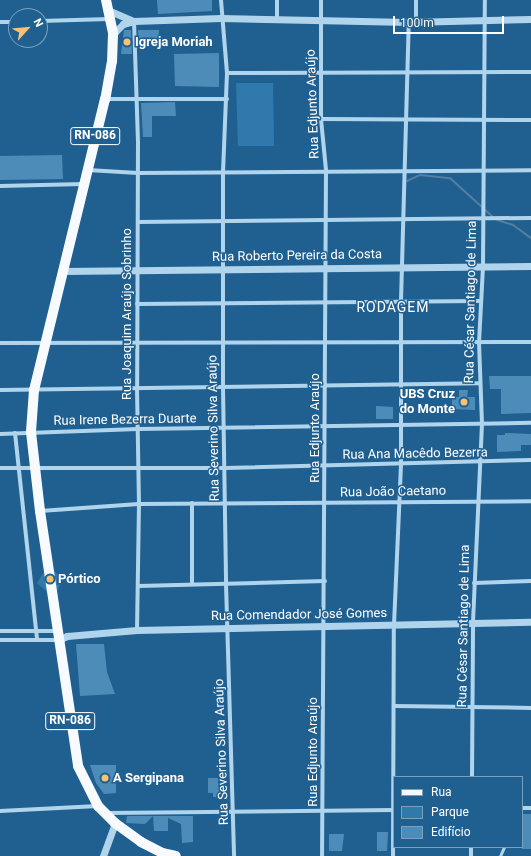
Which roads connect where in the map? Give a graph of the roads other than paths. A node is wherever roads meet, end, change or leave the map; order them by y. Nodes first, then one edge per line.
1 (106, 0) edge
2 (221, 0) edge
3 (277, 0) edge
4 (321, 0) edge
5 (416, 0) edge
6 (485, 0) edge
7 (110, 15) junction
8 (221, 18) junction
9 (277, 19) junction
10 (531, 19) edge
11 (48, 20) edge
12 (485, 20) junction
13 (134, 21) junction
14 (320, 21) junction
15 (413, 22) junction
16 (113, 34) junction
17 (407, 71) junction
18 (484, 72) junction
19 (531, 72) edge
20 (227, 73) junction
21 (321, 73) junction
22 (105, 99) junction
23 (138, 99) junction
24 (227, 99) junction
25 (321, 119) junction
26 (407, 120) junction
27 (484, 120) junction
28 (531, 120) edge
29 (86, 170) junction
30 (326, 170) junction
31 (405, 170) junction
32 (482, 170) junction
33 (531, 170) edge
34 (223, 171) junction
35 (138, 173) junction
36 (83, 184) junction
37 (0, 186) edge
38 (404, 218) junction
39 (531, 218) edge
40 (324, 219) junction
41 (482, 219) junction
42 (223, 220) junction
43 (138, 222) junction
44 (531, 266) edge
45 (324, 267) junction
46 (403, 267) junction
47 (482, 267) junction
48 (223, 270) junction
49 (138, 271) junction
50 (63, 272) junction
51 (401, 300) junction
52 (480, 301) junction
53 (324, 302) junction
54 (223, 303) junction
55 (138, 304) junction
56 (223, 342) junction
57 (325, 342) junction
58 (402, 342) junction
59 (531, 342) edge
60 (0, 343) edge
61 (478, 343) junction
62 (45, 344) junction
63 (138, 344) junction
64 (400, 383) junction
65 (480, 383) junction
66 (325, 385) junction
67 (223, 387) junction
68 (137, 389) junction
69 (0, 390) edge
70 (34, 390) junction
71 (531, 423) edge
72 (482, 424) junction
73 (401, 426) junction
74 (225, 428) junction
75 (325, 428) junction
76 (138, 429) junction
77 (31, 432) junction
78 (15, 433) junction
79 (0, 434) edge
80 (531, 460) edge
81 (479, 463) junction
82 (401, 464) junction
83 (325, 465) junction
84 (34, 466) junction
85 (18, 467) junction
86 (139, 467) junction
87 (0, 468) edge
88 (226, 468) junction
89 (399, 500) junction
90 (477, 501) junction
91 (531, 501) edge
92 (192, 503) junction
93 (225, 503) junction
94 (325, 503) junction
95 (139, 504) junction
96 (40, 511) junction
97 (325, 581) junction
98 (531, 581) edge
99 (474, 583) junction
100 (192, 584) junction
101 (226, 584) junction
102 (138, 586) junction
103 (473, 622) junction
104 (531, 622) edge
105 (324, 625) junction
106 (394, 625) junction
107 (229, 628) junction
108 (137, 630) junction
109 (0, 631) edge
110 (36, 631) junction
111 (61, 636) junction
112 (0, 640) edge
113 (38, 640) junction
114 (394, 706) junction
115 (473, 708) junction
116 (531, 708) edge
117 (394, 776) edge
118 (472, 776) edge
119 (102, 809) junction
120 (324, 809) junction
121 (234, 810) junction
122 (393, 810) edge
123 (0, 811) edge
124 (115, 823) junction
125 (161, 855) edge
126 (103, 856) edge
127 (176, 856) edge
128 (234, 856) edge
129 (322, 856) edge

1 - 7 main road, RN-086
2 - 8 street, Rua Severino Silva Araújo
3 - 9 street
4 - 14 street, Rua Edjunto Araújo
5 - 15 street
6 - 12 street, Rua César Santiago de Lima
7 - 11 street
7 - 13 street
7 - 16 main road, RN-086
8 - 9 street
8 - 13 street
8 - 20 street, Rua Severino Silva Araújo
9 - 14 street
10 - 12 street
12 - 15 street
12 - 18 street, Rua César Santiago de Lima
13 - 16 street
13 - 23 street, Rua Joaquim Araújo Sobrinho
14 - 15 street
14 - 21 street, Rua Edjunto Araújo
15 - 17 street
16 - 22 main road, RN-086
17 - 18 street
17 - 21 street
17 - 26 street
18 - 19 street
18 - 27 street, Rua César Santiago de Lima
20 - 21 street
20 - 24 street, Rua Severino Silva Araújo
21 - 25 street, Rua Edjunto Araújo
22 - 23 street
22 - 29 main road, RN-086
23 - 24 street
23 - 35 street, Rua Joaquim Araújo Sobrinho
24 - 34 street, Rua Severino Silva Araújo
25 - 26 street
25 - 30 street, Rua Edjunto Araújo
26 - 27 street
26 - 31 street
27 - 28 street
27 - 32 street, Rua César Santiago de Lima
29 - 35 street
29 - 36 main road, RN-086
30 - 31 street
30 - 34 street
30 - 40 street, Rua Edjunto Araújo
31 - 32 street
31 - 38 street
32 - 33 street
32 - 41 street, Rua César Santiago de Lima
34 - 35 street
34 - 42 street, Rua Severino Silva Araújo
35 - 43 street, Rua Joaquim Araújo Sobrinho
36 - 37 street
36 - 50 main road, RN-086
38 - 40 street
38 - 41 street
38 - 46 street
39 - 41 street
40 - 42 street
40 - 45 street, Rua Edjunto Araújo
41 - 47 street, Rua César Santiago de Lima
42 - 43 street
42 - 48 street, Rua Severino Silva Araújo
43 - 49 street, Rua Joaquim Araújo Sobrinho
44 - 47 street, Rua Roberto Pereira da Costa
45 - 46 street, Rua Roberto Pereira da Costa
45 - 48 street, Rua Roberto Pereira da Costa
45 - 53 street, Rua Edjunto Araújo
46 - 47 street, Rua Roberto Pereira da Costa
46 - 51 street
47 - 52 street, Rua César Santiago de Lima
48 - 49 street, Rua Roberto Pereira da Costa
48 - 54 street, Rua Severino Silva Araújo
49 - 50 street, Rua Roberto Pereira da Costa
49 - 55 street, Rua Joaquim Araújo Sobrinho
50 - 62 main road, RN-086
51 - 52 street
51 - 53 street
51 - 58 street
52 - 61 street, Rua César Santiago de Lima
53 - 54 street
53 - 57 street, Rua Edjunto Araújo
54 - 55 street
54 - 56 street, Rua Severino Silva Araújo
55 - 63 street, Rua Joaquim Araújo Sobrinho
56 - 57 street
56 - 63 street
56 - 67 street, Rua Severino Silva Araújo
57 - 58 street
57 - 66 street, Rua Edjunto Araújo
58 - 61 street
58 - 64 street
59 - 61 street
60 - 62 street
61 - 65 street, Rua César Santiago de Lima
62 - 63 street
62 - 70 main road, RN-086
63 - 68 street, Rua Joaquim Araújo Sobrinho
64 - 65 street
64 - 66 street
64 - 73 street
65 - 72 street, Rua César Santiago de Lima
66 - 67 street
66 - 75 street, Rua Edjunto Araújo
67 - 68 street
67 - 74 street, Rua Severino Silva Araújo
68 - 70 street
68 - 76 street, Rua Joaquim Araújo Sobrinho
69 - 70 street
70 - 77 main road, RN-086
71 - 72 street, Rua Irene Bezerra Duarte
72 - 73 street, Rua Irene Bezerra Duarte
72 - 81 street, Rua César Santiago de Lima
73 - 75 street, Rua Irene Bezerra Duarte
73 - 82 street
74 - 75 street, Rua Irene Bezerra Duarte
74 - 76 street, Rua Irene Bezerra Duarte
74 - 88 street, Rua Severino Silva Araújo
75 - 83 street, Rua Edjunto Araújo
76 - 77 street, Rua Irene Bezerra Duarte
76 - 86 street, Rua Joaquim Araújo Sobrinho
77 - 78 street, Rua Irene Bezerra Duarte
77 - 84 main road, RN-086
78 - 79 street, Rua Irene Bezerra Duarte
78 - 85 street
80 - 81 street, Rua Ana Macêdo Bezerra
81 - 82 street, Rua Ana Macêdo Bezerra
81 - 90 street, Rua César Santiago de Lima
82 - 83 street, Rua Ana Macêdo Bezerra
82 - 89 street
83 - 88 street, Rua Ana Macêdo Bezerra
83 - 94 street, Rua Edjunto Araújo
84 - 85 street, Rua Ana Macêdo Bezerra
84 - 86 street, Rua Ana Macêdo Bezerra
84 - 96 main road, RN-086
85 - 87 street, Rua Ana Macêdo Bezerra
85 - 110 street
86 - 88 street, Rua Ana Macêdo Bezerra
86 - 95 street, Rua Joaquim Araújo Sobrinho
88 - 93 street, Rua Severino Silva Araújo
89 - 90 street, Rua João Caetano
89 - 94 street, Rua João Caetano
89 - 106 street
90 - 91 street, Rua João Caetano
90 - 99 street, Rua César Santiago de Lima
92 - 93 street, Rua João Caetano
92 - 95 street, Rua João Caetano
92 - 100 street
93 - 94 street, Rua João Caetano
93 - 101 street, Rua Severino Silva Araújo
94 - 97 street, Rua Edjunto Araújo
95 - 96 street, Rua João Caetano
95 - 102 street, Rua Joaquim Araújo Sobrinho
96 - 111 main road, RN-086
97 - 101 street
97 - 105 street, Rua Edjunto Araújo
98 - 99 street
99 - 103 street, Rua César Santiago de Lima
100 - 101 street
100 - 102 street
101 - 107 street, Rua Severino Silva Araújo
102 - 108 street, Rua Joaquim Araújo Sobrinho
103 - 104 street, Rua Comendador José Gomes
103 - 106 street, Rua Comendador José Gomes
103 - 115 street, Rua César Santiago de Lima
105 - 106 street, Rua Comendador José Gomes
105 - 107 street, Rua Comendador José Gomes
105 - 120 street, Rua Edjunto Araújo
106 - 114 street
107 - 108 street, Rua Comendador José Gomes
107 - 121 street, Rua Severino Silva Araújo
108 - 111 street, Rua Comendador José Gomes
109 - 110 street
110 - 111 street
110 - 113 street
111 - 113 street
111 - 119 main road, RN-086
112 - 113 street
114 - 115 street
114 - 117 street
115 - 116 street
115 - 118 street, Rua César Santiago de Lima
119 - 121 street
119 - 123 street
119 - 124 main road, RN-086
120 - 121 street
120 - 122 street
120 - 129 street, Rua Edjunto Araújo
121 - 128 street, Rua Severino Silva Araújo
124 - 125 main road, RN-086
124 - 126 street
125 - 127 main road, RN-086

